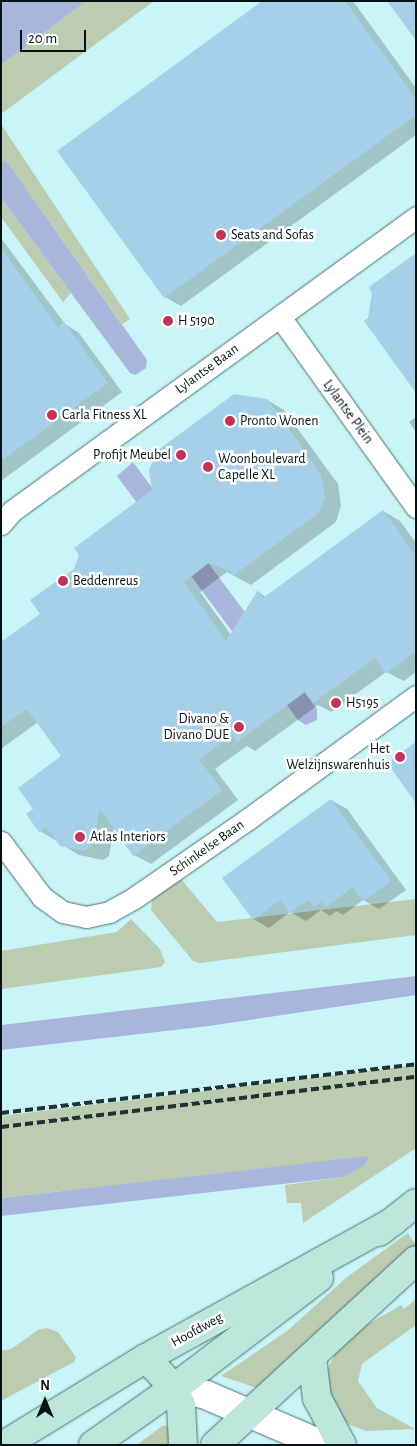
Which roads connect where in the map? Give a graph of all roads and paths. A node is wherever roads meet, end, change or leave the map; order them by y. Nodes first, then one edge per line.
1 (416, 217) edge
2 (280, 317) junction
3 (416, 507) edge
4 (1, 524) edge
5 (416, 696) edge
6 (1, 842) edge
7 (416, 1203) edge
8 (394, 1220) junction
9 (416, 1260) edge
10 (146, 1358) junction
11 (312, 1358) junction
12 (174, 1388) junction
13 (250, 1414) junction
14 (4, 1445) edge
15 (93, 1445) edge
16 (183, 1445) edge
17 (215, 1445) edge
18 (323, 1445) edge
19 (342, 1445) edge

1 - 2 street, Lylantse Baan
2 - 3 street, Lylantse Plein
2 - 4 street, Lylantse Baan
5 - 6 street, Schinkelse Baan
7 - 8 main road, Hoofdweg
8 - 10 main road, Hoofdweg
8 - 12 main road, Hoofdweg
9 - 11 main road
10 - 12 main road
10 - 14 main road, Hoofdweg
11 - 13 main road
11 - 19 main road
12 - 13 street
12 - 15 main road, Hoofdweg
12 - 16 main road
13 - 17 main road
13 - 18 street

